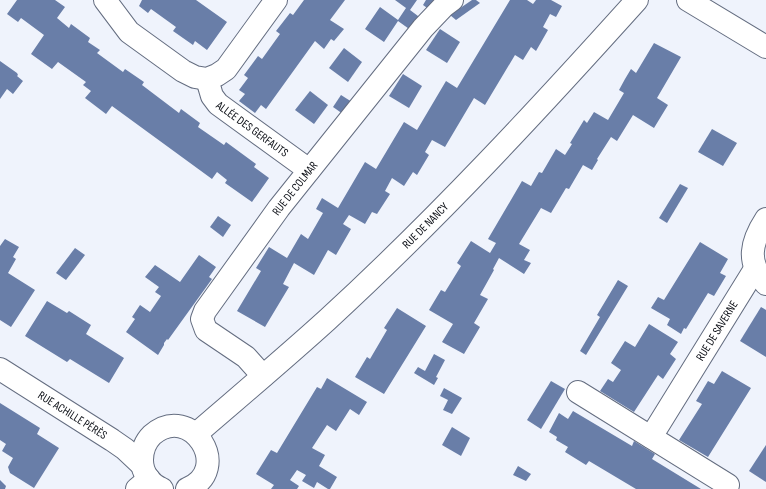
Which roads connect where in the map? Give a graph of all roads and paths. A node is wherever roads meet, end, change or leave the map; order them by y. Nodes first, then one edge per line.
1 (105, 0) edge
2 (276, 0) edge
3 (452, 0) edge
4 (637, 0) edge
5 (688, 0) edge
6 (766, 47) edge
7 (207, 79) junction
8 (309, 170) junction
9 (766, 220) edge
10 (760, 276) edge
11 (0, 368) edge
12 (263, 376) junction
13 (578, 392) dead end
14 (196, 434) junction
15 (651, 437) junction
16 (147, 480) edge
17 (728, 485) dead end
18 (196, 487) edge

1 - 7 street
2 - 7 street
3 - 8 street, RUE DE COLMAR
4 - 12 street, RUE DE NANCY
5 - 6 street
7 - 8 street, ALLÉE DES GERFAUTS
8 - 12 street, RUE DE COLMAR
9 - 10 street, RUE DE SAVERNE
10 - 15 street, RUE DE SAVERNE
11 - 16 street, RUE ACHILLE PÉRÈS
12 - 14 street, RUE DE NANCY
13 - 15 street
14 - 16 street
14 - 18 street
15 - 17 street

